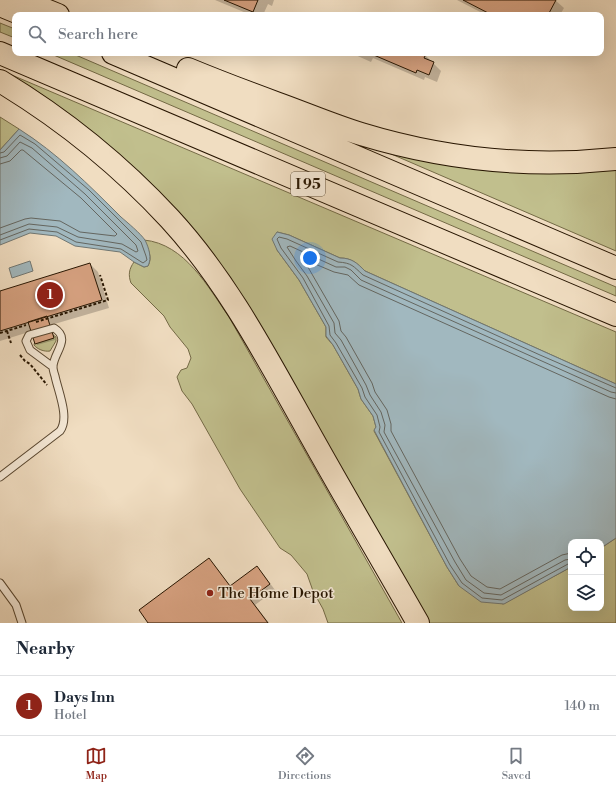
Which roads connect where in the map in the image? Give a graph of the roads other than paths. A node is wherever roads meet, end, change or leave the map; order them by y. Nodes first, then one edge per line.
1 (21, 0) edge
2 (0, 5) edge
3 (17, 12) edge
4 (51, 12) edge
5 (0, 53) edge
6 (120, 56) edge
7 (155, 56) edge
8 (0, 81) edge
9 (616, 159) edge
10 (616, 268) edge
11 (616, 315) edge
12 (52, 367) junction
13 (0, 477) edge
14 (0, 583) edge
15 (22, 623) edge
16 (418, 623) edge

1 - 4 highway
2 - 3 highway
5 - 11 highway, I 95
6 - 10 highway
7 - 9 highway
8 - 16 highway
12 - 12 lane
12 - 13 lane
14 - 15 lane

